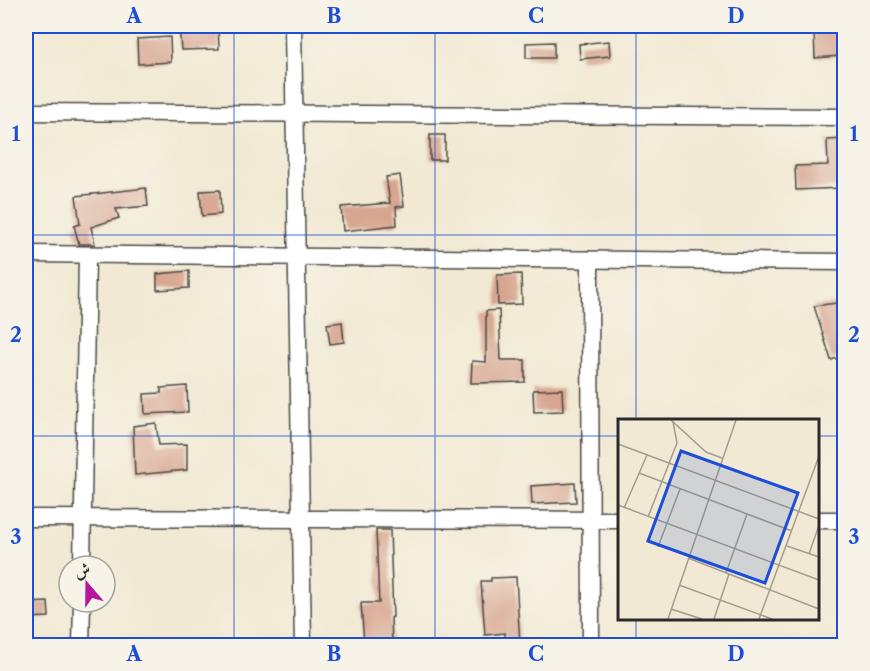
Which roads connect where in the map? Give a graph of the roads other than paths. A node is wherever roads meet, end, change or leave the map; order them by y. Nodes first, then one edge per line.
1 (292, 26) edge
2 (26, 112) edge
3 (295, 115) junction
4 (844, 117) edge
5 (26, 255) edge
6 (87, 255) junction
7 (297, 258) junction
8 (590, 261) junction
9 (844, 262) edge
10 (26, 518) edge
11 (83, 519) junction
12 (302, 520) junction
13 (591, 520) junction
14 (618, 520) edge
15 (819, 520) edge
16 (844, 520) edge
17 (82, 554) edge
18 (82, 614) edge
19 (81, 645) edge
20 (303, 645) edge
21 (591, 645) edge

1 - 3 street
2 - 3 street
3 - 4 street
3 - 7 street
5 - 6 street
6 - 7 street
6 - 11 street
7 - 8 street
7 - 12 street
8 - 9 street
8 - 13 street
10 - 11 street
11 - 12 street
11 - 17 street
12 - 13 street
12 - 20 street
13 - 14 street
13 - 21 street
15 - 16 street
18 - 19 street

